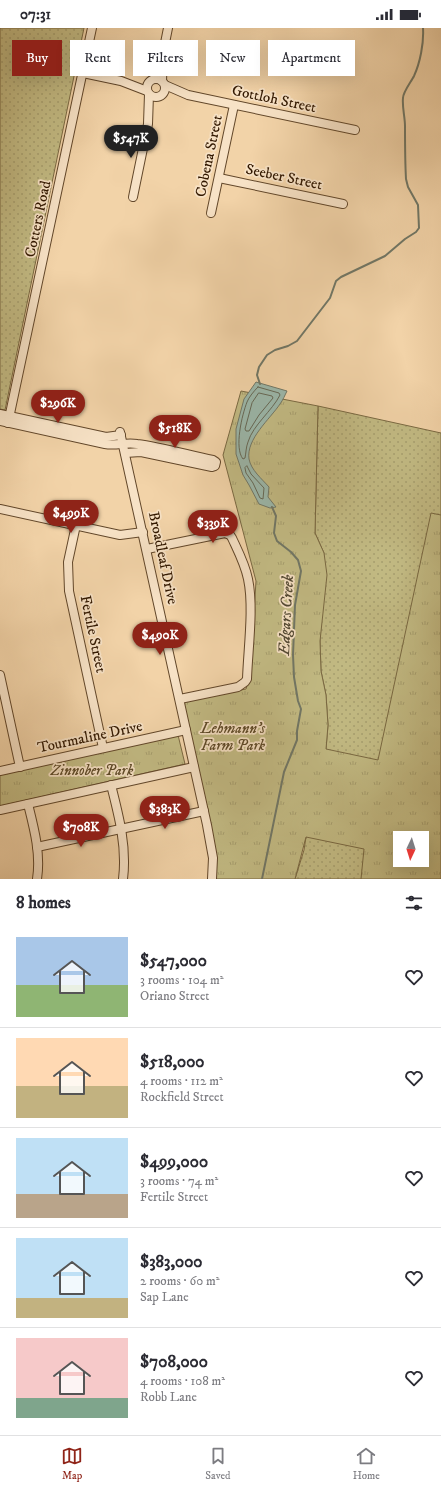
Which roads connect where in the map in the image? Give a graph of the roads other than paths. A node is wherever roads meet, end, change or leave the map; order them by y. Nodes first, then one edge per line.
1 (92, 28) edge
2 (168, 28) edge
3 (90, 40) edge
4 (166, 40) edge
5 (82, 76) edge
6 (97, 76) edge
7 (154, 76) edge
8 (162, 76) edge
9 (150, 87) junction
10 (162, 89) junction
11 (234, 105) junction
12 (148, 124) junction
13 (354, 130) dead end
14 (219, 178) junction
15 (133, 197) dead end
16 (343, 204) dead end
17 (211, 213) dead end
18 (0, 414) edge
19 (6, 420) edge
20 (123, 444) junction
21 (125, 453) junction
22 (0, 509) edge
23 (76, 525) junction
24 (143, 532) junction
25 (147, 549) junction
26 (0, 675) edge
27 (2, 692) edge
28 (180, 699) junction
29 (186, 730) junction
30 (103, 748) junction
31 (20, 767) junction
32 (194, 767) junction
33 (0, 771) edge
34 (112, 786) junction
35 (28, 804) junction
36 (0, 810) edge
37 (204, 811) junction
38 (121, 830) junction
39 (37, 847) junction
40 (37, 879) edge
41 (123, 879) edge
42 (212, 879) edge

1 - 3 street, Cotters Road
2 - 4 street
5 - 19 street, Cotters Road
6 - 9 street
7 - 9 street
8 - 10 street
9 - 10 street
9 - 10 street
9 - 12 street
10 - 11 street, Gottloh Street
10 - 12 street
11 - 13 street, Gottloh Street
11 - 14 street, Cobena Street
12 - 15 street
14 - 16 street, Seeber Street
14 - 17 street, Cobena Street
18 - 19 street
19 - 20 street
19 - 20 street, Broadleaf Drive
20 - 21 street, Broadleaf Drive
20 - 21 street
21 - 24 street, Broadleaf Drive
22 - 23 street
23 - 24 street
23 - 30 street, Fertile Street
24 - 25 street, Broadleaf Drive
25 - 28 street, Broadleaf Drive
25 - 28 street
26 - 27 street
27 - 31 street
28 - 29 street, Broadleaf Drive
29 - 30 street, Tourmaline Drive
29 - 32 street, Broadleaf Drive
30 - 31 street, Tourmaline Drive
31 - 33 street, Tourmaline Drive
32 - 34 street
32 - 37 street, Broadleaf Drive
34 - 35 street
34 - 38 street
35 - 36 street
35 - 39 street
37 - 38 street
37 - 42 street, Broadleaf Drive
38 - 39 street
38 - 41 street
39 - 40 street

